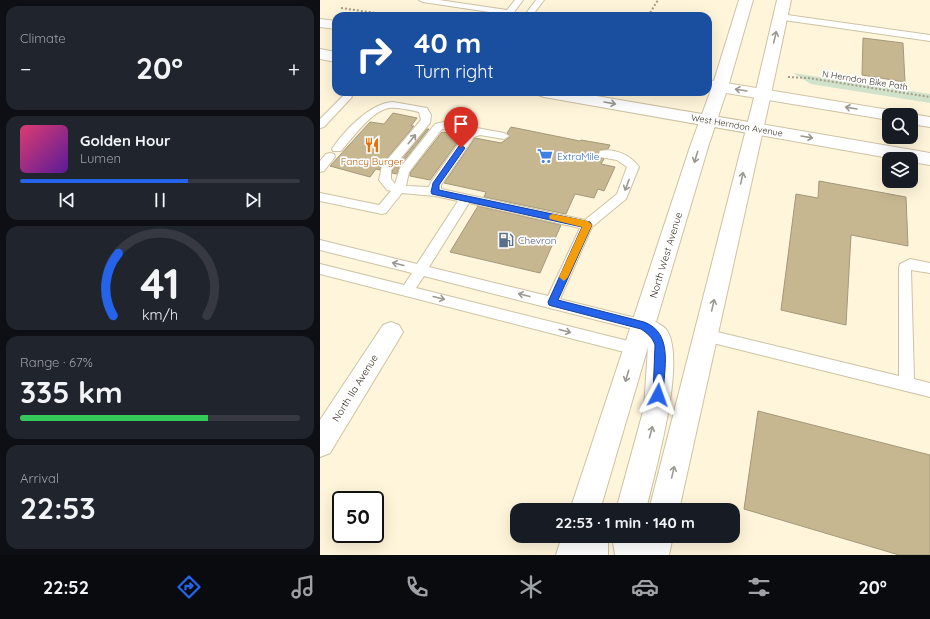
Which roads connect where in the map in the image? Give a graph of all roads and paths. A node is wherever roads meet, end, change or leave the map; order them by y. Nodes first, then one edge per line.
1 (423, 0) edge
2 (519, 0) edge
3 (540, 0) edge
4 (658, 0) edge
5 (746, 0) edge
6 (784, 0) edge
7 (335, 7) dead end
8 (369, 12) edge
9 (502, 12) edge
10 (510, 12) edge
11 (531, 12) edge
12 (650, 12) edge
13 (780, 17) junction
14 (320, 23) edge
15 (332, 25) edge
16 (930, 38) edge
17 (320, 54) edge
18 (332, 56) edge
19 (797, 78) dead end
20 (714, 86) edge
21 (763, 94) junction
22 (567, 96) edge
23 (347, 97) dead end
24 (930, 97) edge
25 (882, 114) edge
26 (708, 120) junction
27 (918, 120) edge
28 (930, 122) edge
29 (320, 125) edge
30 (754, 128) junction
31 (480, 131) junction
32 (504, 136) dead end
33 (604, 154) dead end
34 (930, 159) edge
35 (320, 168) edge
36 (398, 189) junction
37 (435, 192) junction
38 (320, 197) edge
39 (466, 198) junction
40 (588, 225) junction
41 (320, 245) edge
42 (930, 268) edge
43 (320, 269) edge
44 (420, 270) junction
45 (408, 290) junction
46 (552, 302) junction
47 (391, 332) dead end
48 (705, 335) junction
49 (640, 338) junction
50 (907, 385) junction
51 (930, 390) edge
52 (320, 444) edge
53 (590, 503) edge
54 (633, 503) edge
55 (666, 503) edge
56 (575, 543) edge
57 (593, 543) edge
58 (628, 543) edge
59 (657, 543) edge
60 (571, 555) edge
61 (594, 555) edge
62 (630, 555) edge
63 (654, 555) edge

1 - 9 lane
2 - 10 lane
3 - 11 lane
4 - 12 path
5 - 20 main road, North West Avenue
6 - 13 main road
7 - 8 path
13 - 16 lane
21 -> 13 main road
14 - 15 main road
17 - 18 main road
19 - 24 path, N Herndon Bike Path
21 -> 20 main road
20 - 26 main road, North West Avenue
25 -> 21 main road
21 - 30 main road
22 -> 26 main road, West Herndon Avenue
23 - 29 lane
26 - 30 main road, West Herndon Avenue
26 -> 49 main road, North West Avenue
27 - 28 main road
30 -> 34 main road, West Herndon Avenue
48 -> 30 main road
31 - 32 lane
31 - 36 lane
31 - 37 lane
33 -> 40 lane
36 -> 35 lane
36 - 37 lane
36 - 38 lane
37 - 39 lane
39 - 40 lane
39 - 44 lane
40 - 46 lane
44 -> 41 lane
42 - 50 lane
43 - 45 lane
44 - 45 lane
46 -> 44 lane
45 -> 49 lane
46 - 49 lane
47 - 52 main road, North Ila Avenue
48 - 50 lane
55 -> 48 main road
49 -> 53 main road, North West Avenue
54 -> 49 main road
50 - 51 lane
56 - 60 main road
57 - 61 main road
58 - 62 main road
59 - 63 main road

